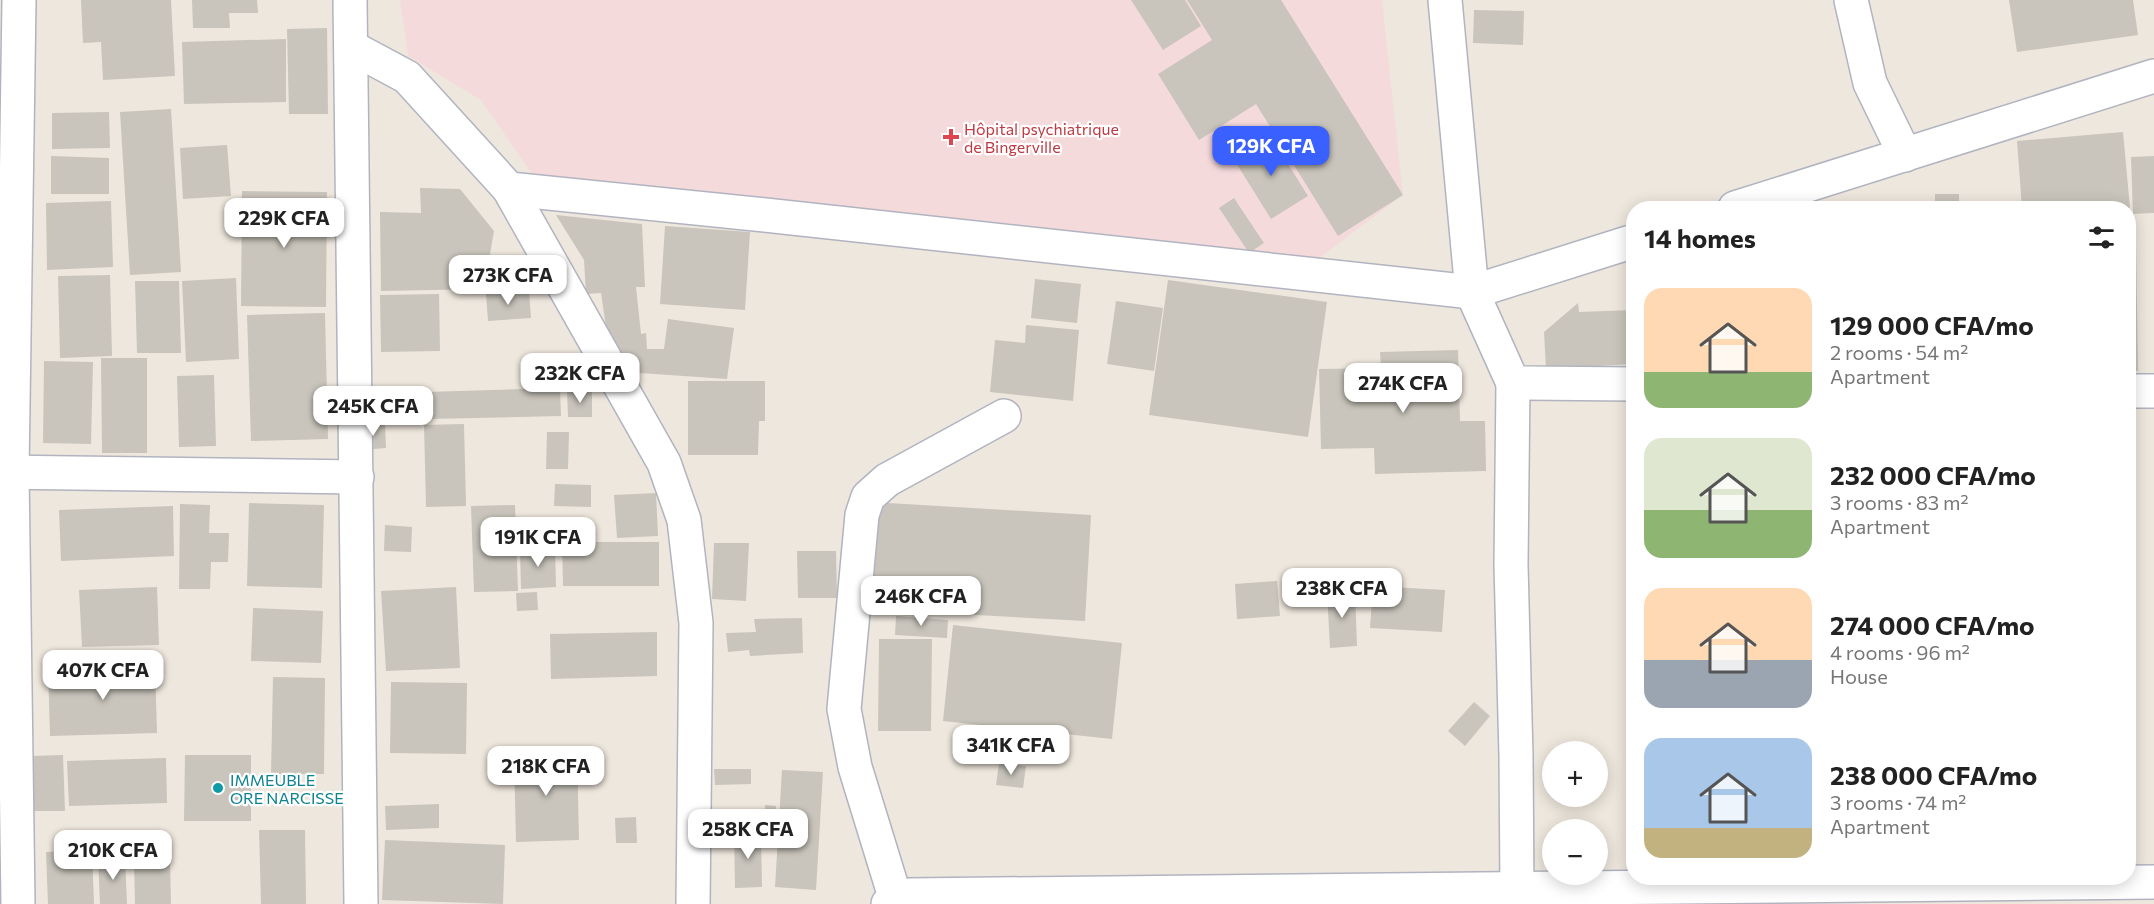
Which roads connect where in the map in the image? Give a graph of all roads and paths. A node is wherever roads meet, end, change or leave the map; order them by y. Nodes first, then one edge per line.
1 (19, 0) edge
2 (350, 0) edge
3 (1445, 0) edge
4 (1851, 0) edge
5 (351, 46) junction
6 (2154, 76) edge
7 (1905, 155) junction
8 (509, 189) junction
9 (1757, 201) edge
10 (1626, 244) edge
11 (1472, 292) junction
12 (1513, 383) junction
13 (1626, 384) edge
14 (2136, 391) edge
15 (2154, 391) edge
16 (1004, 416) dead end
17 (6, 472) edge
18 (357, 477) junction
19 (2136, 882) edge
20 (2154, 882) edge
21 (1998, 885) edge
22 (1532, 894) edge
23 (891, 900) edge
24 (18, 904) edge
25 (361, 904) edge
26 (693, 904) edge

1 - 17 street
2 - 5 street
3 - 11 street
4 - 7 street
5 - 8 street
5 - 18 street
6 - 7 street
7 - 9 street
8 - 11 street
8 - 26 street
10 - 11 street
11 - 12 street
12 - 13 street
12 - 22 street
14 - 15 street
16 - 23 street
17 - 18 street
17 - 24 street
18 - 25 street
19 - 20 street
21 - 22 street
22 - 23 street

